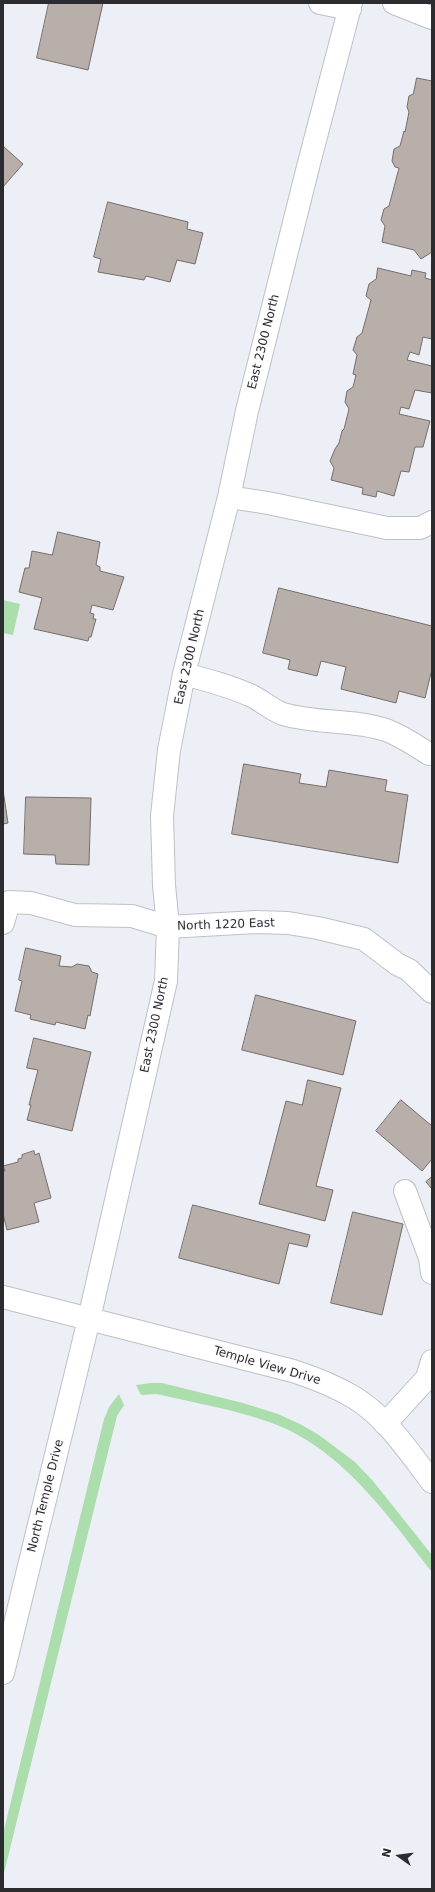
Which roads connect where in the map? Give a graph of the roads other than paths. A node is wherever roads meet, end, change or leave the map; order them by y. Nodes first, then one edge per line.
1 (320, 3) edge
2 (394, 3) edge
3 (350, 6) edge
4 (432, 18) edge
5 (229, 497) junction
6 (432, 522) edge
7 (184, 674) junction
8 (429, 754) dead end
9 (3, 923) edge
10 (168, 927) junction
11 (432, 992) edge
12 (405, 1190) dead end
13 (432, 1273) edge
14 (3, 1297) edge
15 (89, 1319) junction
16 (432, 1361) edge
17 (385, 1424) junction
18 (432, 1482) edge
19 (3, 1673) edge

1 - 3 street
2 - 4 street
3 - 5 street, East 2300 North
5 - 6 street
5 - 7 street, East 2300 North
7 - 8 street
7 - 10 street, East 2300 North
9 - 10 street
10 - 11 street, North 1220 East
10 - 15 street, East 2300 North
12 - 13 street
14 - 15 street, Temple View Drive
15 - 17 street, Temple View Drive
15 - 19 street, North Temple Drive
16 - 17 street
17 - 18 street, Temple View Drive

